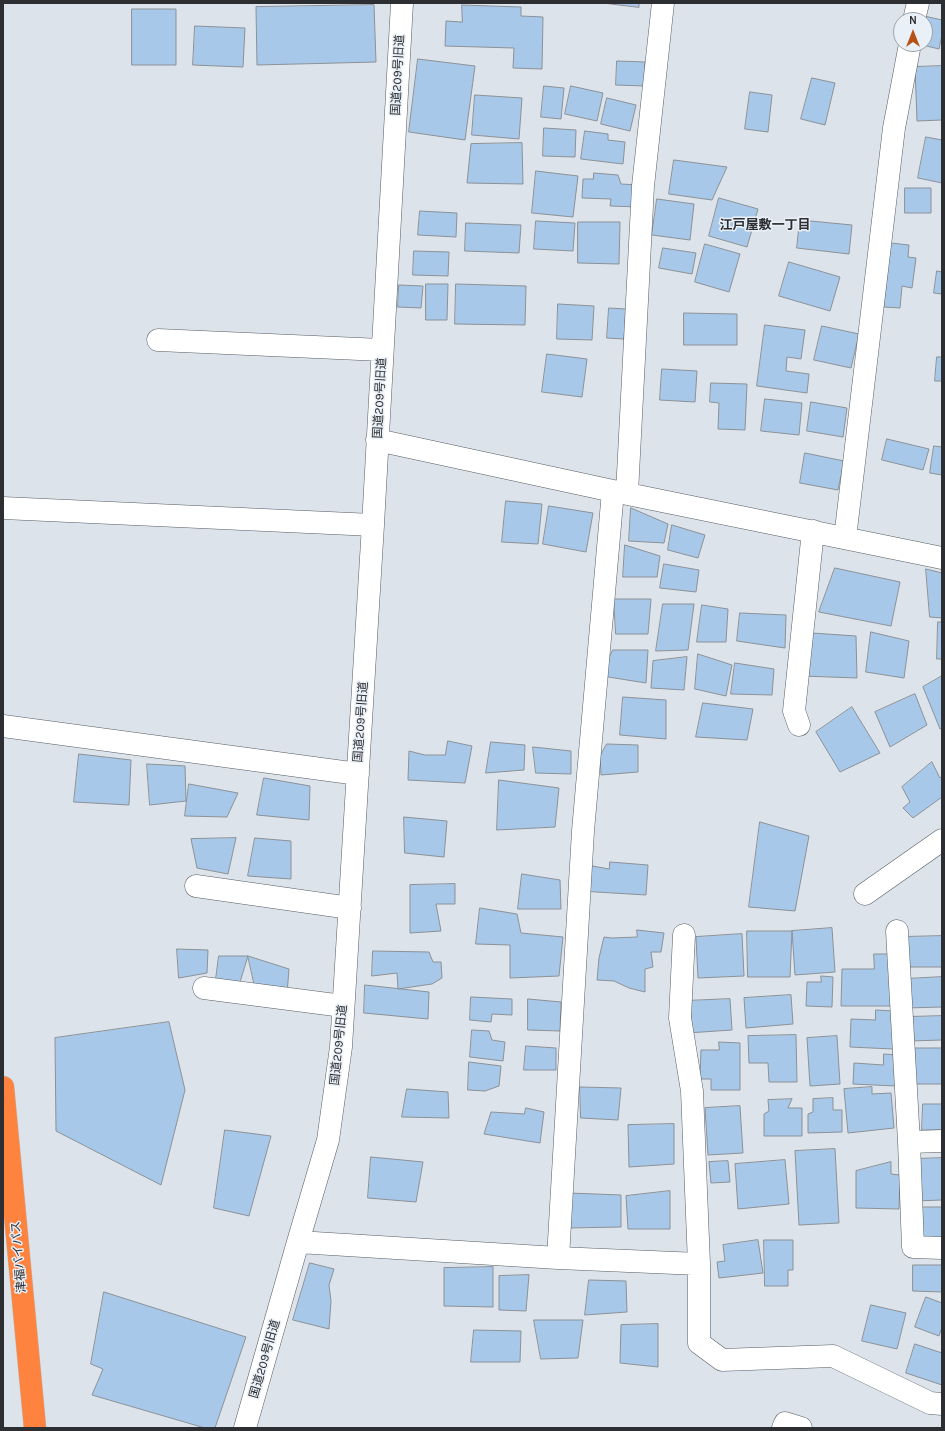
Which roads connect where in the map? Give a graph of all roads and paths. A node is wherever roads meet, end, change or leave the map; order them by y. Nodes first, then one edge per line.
1 (402, 3) edge
2 (663, 3) edge
3 (908, 52) edge
4 (158, 340) dead end
5 (382, 350) junction
6 (377, 440) junction
7 (620, 492) junction
8 (3, 508) edge
9 (373, 525) junction
10 (813, 531) junction
11 (845, 538) junction
12 (942, 558) edge
13 (799, 725) dead end
14 (3, 726) edge
15 (358, 774) junction
16 (942, 840) edge
17 (196, 886) dead end
18 (865, 894) dead end
19 (350, 908) junction
20 (897, 932) dead end
21 (684, 935) dead end
22 (204, 988) dead end
23 (344, 1006) junction
24 (3, 1087) edge
25 (942, 1141) edge
26 (909, 1142) junction
27 (298, 1242) junction
28 (942, 1248) edge
29 (558, 1258) junction
30 (699, 1264) junction
31 (942, 1404) edge
32 (35, 1428) edge
33 (245, 1428) edge
34 (783, 1428) edge
35 (801, 1428) edge

1 - 5 street, 国道209号旧道
2 - 7 street
3 - 11 street
4 - 5 street
5 - 6 street, 国道209号旧道
6 - 7 street
6 - 9 street, 国道209号旧道
7 - 10 street
7 - 29 street
8 - 9 street
9 - 15 street, 国道209号旧道
10 - 11 street
10 - 13 street
11 - 12 street
14 - 15 street
15 - 19 street, 国道209号旧道
16 - 18 street
17 - 19 street
19 - 23 street, 国道209号旧道
20 - 26 street
21 - 30 street
22 - 23 street
23 - 27 street, 国道209号旧道
24 - 32 highway, 津福バイパス
25 - 26 street
26 - 28 street
27 - 29 street
27 - 33 street, 国道209号旧道
29 - 30 street
30 - 31 street
34 - 35 street

